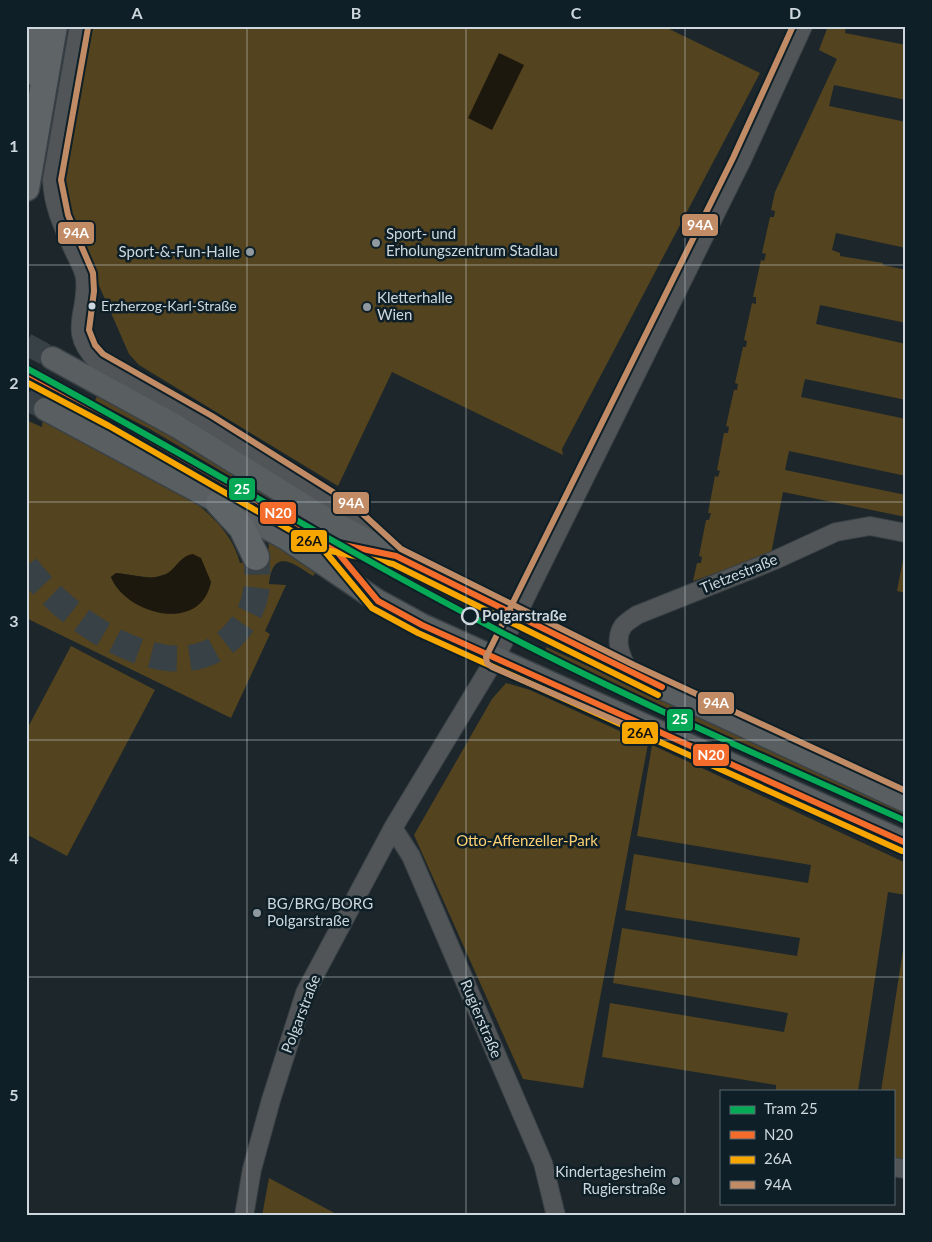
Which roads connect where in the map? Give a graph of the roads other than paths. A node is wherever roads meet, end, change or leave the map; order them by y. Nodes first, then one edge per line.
1 (34, 26) edge
2 (54, 26) edge
3 (79, 26) edge
4 (803, 26) edge
5 (26, 72) edge
6 (26, 188) edge
7 (52, 358) tunnel mouth
8 (45, 409) tunnel mouth
9 (219, 503) junction
10 (906, 533) edge
11 (396, 556) junction
12 (256, 557) tunnel mouth
13 (516, 616) junction
14 (495, 659) junction
15 (630, 672) junction
16 (906, 801) edge
17 (393, 828) junction
18 (906, 843) edge
19 (244, 1216) edge
20 (556, 1216) edge

1 - 5 highway
2 - 6 highway
3 - 11 street
4 - 13 street, Polgarstraße
7 - 11 main road
8 - 9 main road
9 - 12 highway
9 - 14 main road
10 - 15 street, Tietzestraße
11 - 13 main road
13 - 14 street, Polgarstraße
13 - 15 main road
14 - 17 street, Polgarstraße
14 - 18 main road
15 - 16 main road
17 - 19 street, Polgarstraße
17 - 20 street, Rugierstraße

